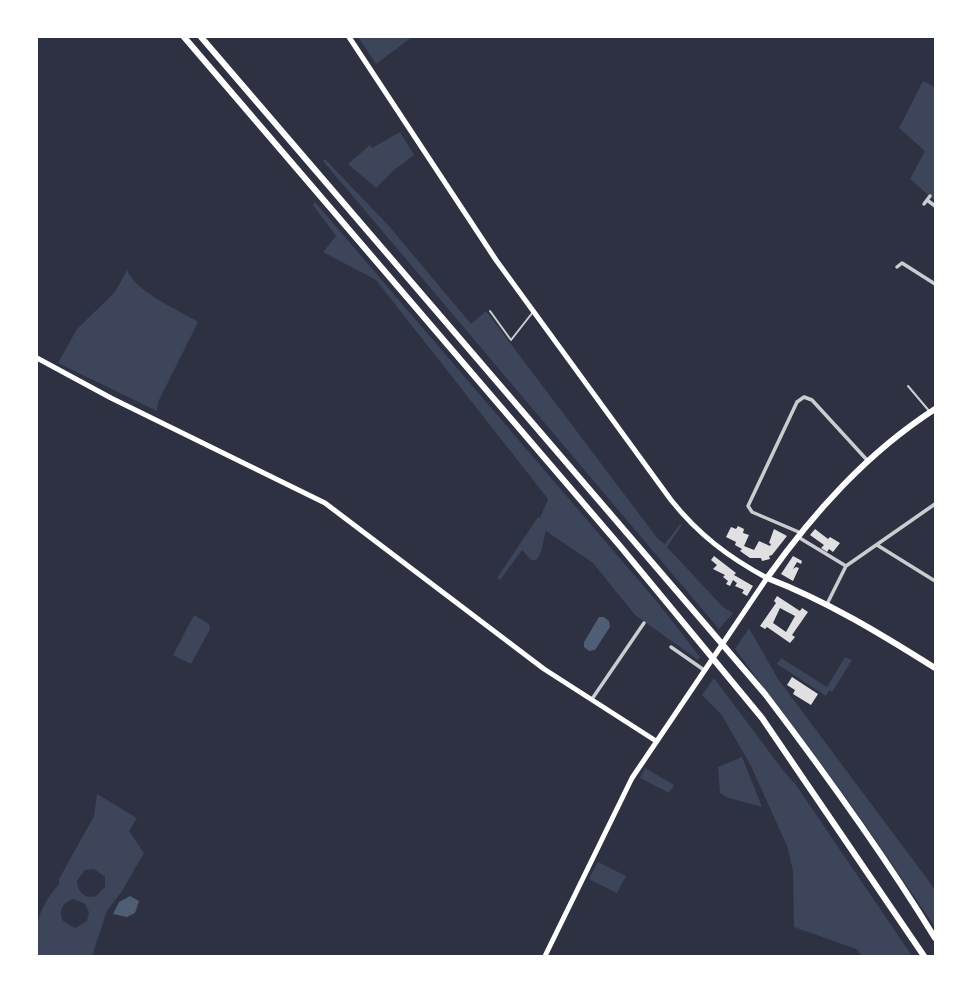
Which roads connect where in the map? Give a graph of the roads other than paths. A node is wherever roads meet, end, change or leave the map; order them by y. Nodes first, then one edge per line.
1 (183, 37) edge
2 (201, 37) edge
3 (207, 37) edge
4 (349, 37) edge
5 (248, 91) junction
6 (927, 200) dead end
7 (935, 206) edge
8 (897, 267) dead end
9 (935, 284) edge
10 (490, 311) dead end
11 (534, 312) junction
12 (37, 358) edge
13 (908, 386) dead end
14 (933, 410) edge
15 (867, 460) junction
16 (935, 504) edge
17 (799, 535) junction
18 (877, 545) junction
19 (846, 566) junction
20 (767, 578) junction
21 (935, 581) edge
22 (827, 604) junction
23 (644, 623) dead end
24 (671, 646) dead end
25 (935, 668) edge
26 (702, 671) junction
27 (592, 700) junction
28 (656, 741) junction
29 (935, 937) edge
30 (545, 956) edge
31 (924, 956) edge

1 - 31 highway
2 - 5 highway
3 - 5 highway
4 - 11 main road
5 - 29 highway
6 - 7 street
8 - 9 street
10 - 11 lane
11 - 20 main road
12 - 27 main road
13 - 14 lane
14 - 15 highway
15 - 17 highway
15 - 17 street
16 - 18 street
17 - 19 street
17 - 20 highway
18 - 19 street
18 - 21 street
19 - 22 street
20 - 22 highway
20 - 26 main road
22 - 25 highway
23 - 27 street
24 - 26 street
26 - 28 main road
27 - 28 main road
28 - 30 main road

